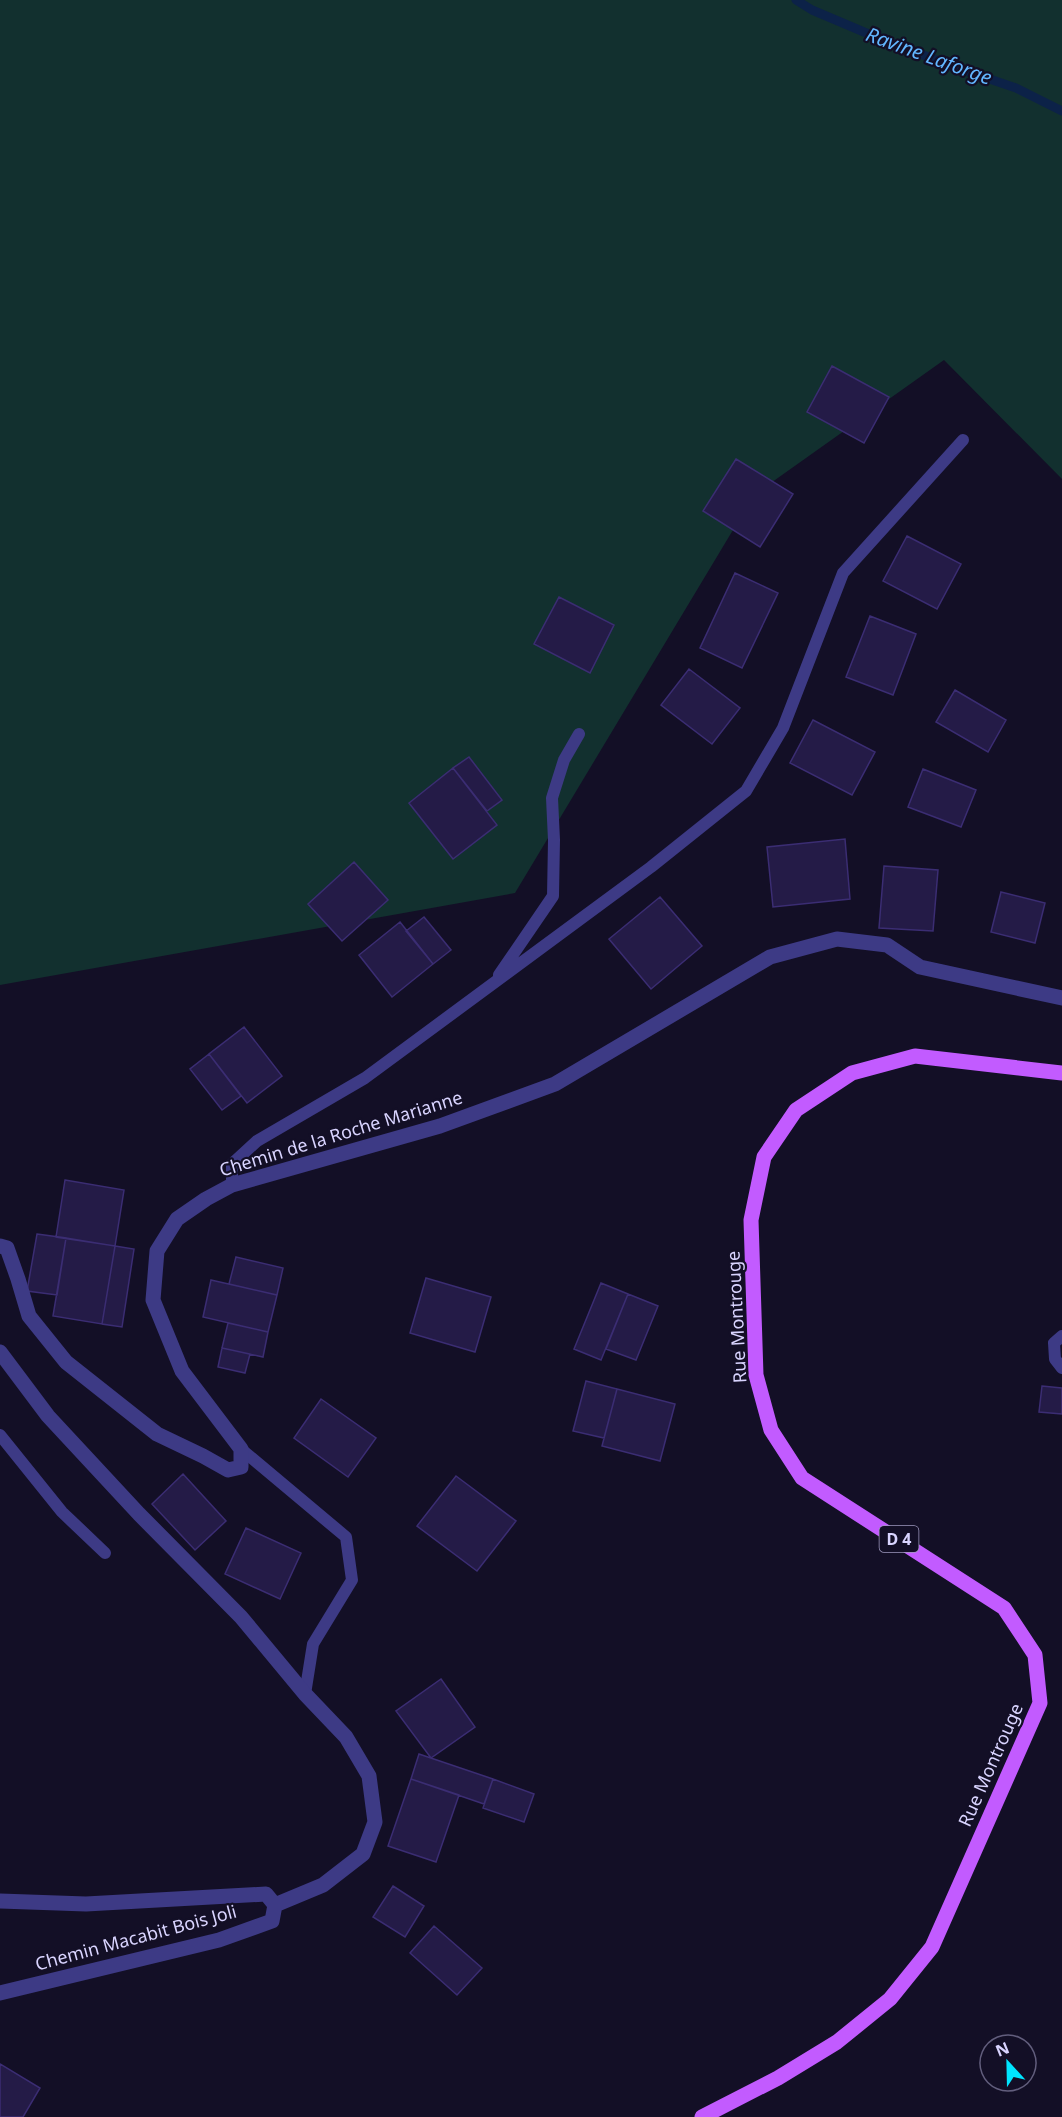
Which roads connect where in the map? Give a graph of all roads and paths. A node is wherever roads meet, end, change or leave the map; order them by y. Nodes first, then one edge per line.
1 (963, 440) dead end
2 (579, 734) dead end
3 (494, 983) junction
4 (1062, 998) edge
5 (1062, 1073) edge
6 (232, 1185) junction
7 (0, 1246) edge
8 (1062, 1335) edge
9 (0, 1352) edge
10 (1062, 1368) edge
11 (0, 1435) edge
12 (241, 1449) junction
13 (105, 1554) dead end
14 (305, 1694) junction
15 (0, 1901) edge
16 (274, 1905) junction
17 (0, 1993) edge
18 (702, 2117) edge

1 - 3 lane
2 - 3 lane
3 - 6 lane
4 - 6 street, Chemin de la Roche Marianne
5 - 18 main road, Rue Montrouge / D 4
6 - 12 street, Chemin de la Roche Marianne
7 - 12 street
8 - 10 lane
9 - 14 street
11 - 13 lane
12 - 14 lane
14 - 16 street
15 - 16 street, Chemin Macabit Bois Joli
16 - 17 street, Chemin Macabit Bois Joli

